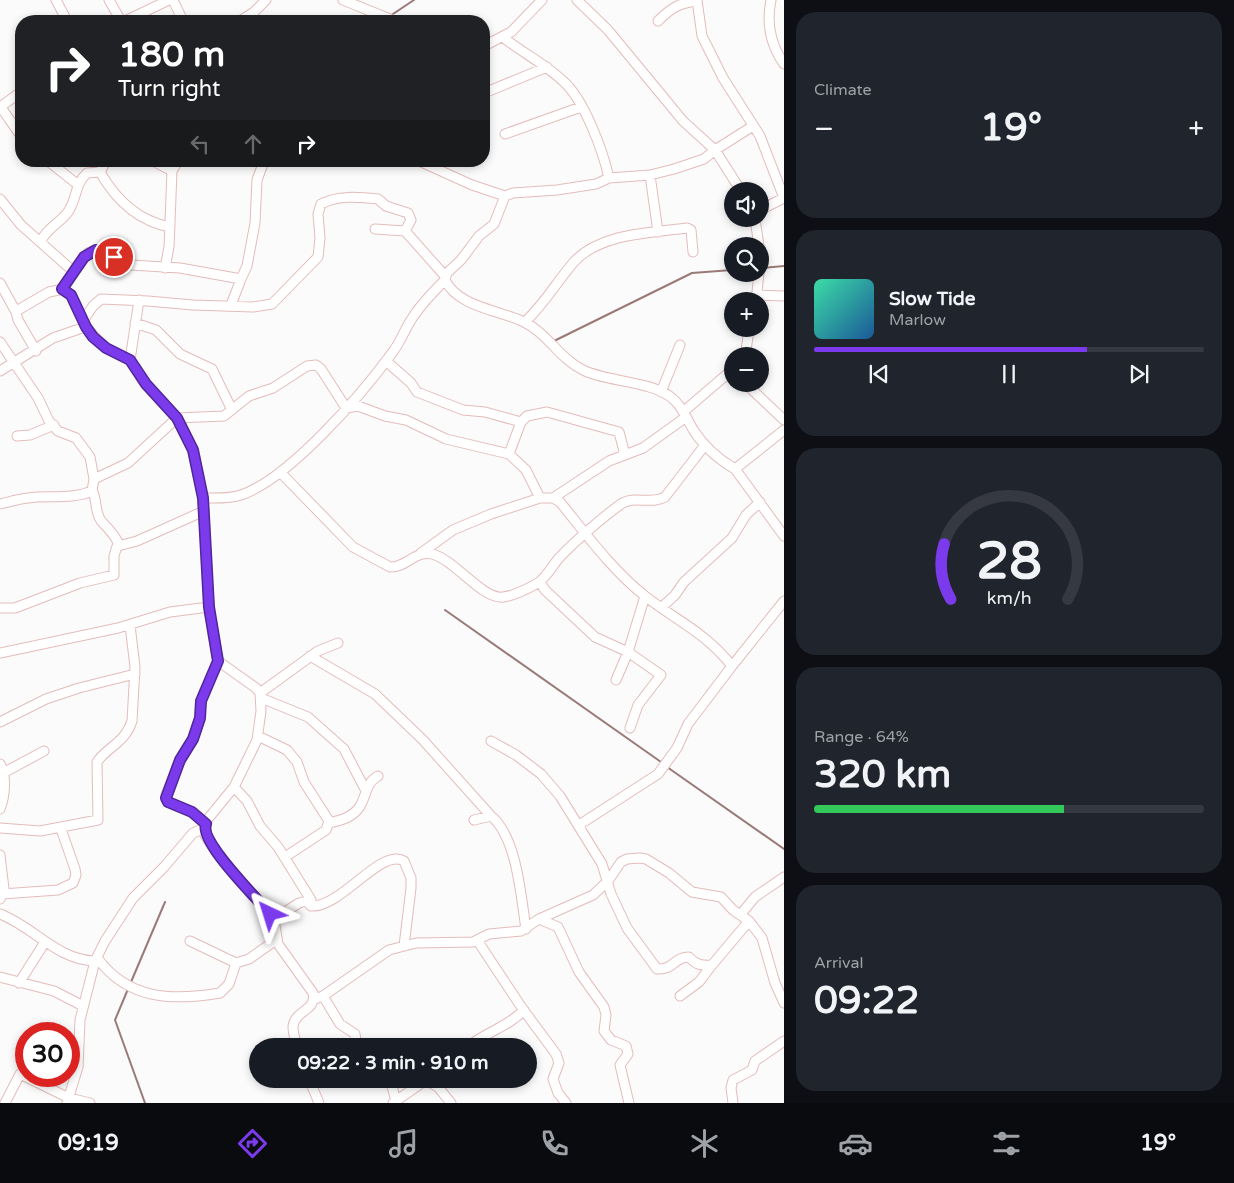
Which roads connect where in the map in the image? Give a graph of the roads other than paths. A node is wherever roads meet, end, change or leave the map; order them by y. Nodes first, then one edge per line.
1 (56, 0) edge
2 (109, 0) edge
3 (169, 0) edge
4 (173, 0) edge
5 (266, 0) edge
6 (343, 0) edge
7 (577, 0) edge
8 (771, 0) edge
9 (539, 1) edge
10 (697, 1) edge
11 (141, 12) junction
12 (63, 15) edge
13 (118, 15) edge
14 (136, 15) edge
15 (143, 15) edge
16 (180, 15) edge
17 (249, 15) edge
18 (380, 15) edge
19 (658, 21) dead end
20 (504, 38) junction
21 (490, 44) edge
22 (784, 64) edge
23 (547, 67) junction
24 (490, 91) edge
25 (15, 96) edge
26 (0, 107) edge
27 (581, 107) junction
28 (753, 126) junction
29 (15, 128) edge
30 (505, 134) dead end
31 (715, 150) junction
32 (56, 167) edge
33 (103, 167) edge
34 (165, 167) edge
35 (174, 167) edge
36 (262, 167) edge
37 (432, 167) edge
38 (172, 171) junction
39 (100, 172) junction
40 (650, 175) junction
41 (609, 178) junction
42 (736, 182) edge
43 (77, 184) junction
44 (505, 196) junction
45 (784, 198) edge
46 (0, 199) edge
47 (769, 206) edge
48 (170, 227) junction
49 (375, 229) dead end
50 (405, 231) junction
51 (658, 232) junction
52 (41, 242) junction
53 (693, 252) dead end
54 (165, 268) junction
55 (74, 272) junction
56 (445, 278) junction
57 (241, 279) junction
58 (0, 283) edge
59 (62, 289) junction
60 (784, 296) edge
61 (769, 297) edge
62 (139, 300) junction
63 (231, 305) junction
64 (16, 312) junction
65 (525, 322) junction
66 (135, 323) junction
67 (84, 324) junction
68 (0, 342) edge
69 (680, 345) dead end
70 (36, 351) junction
71 (130, 360) junction
72 (386, 361) junction
73 (15, 363) junction
74 (0, 372) edge
75 (724, 377) edge
76 (661, 392) junction
77 (754, 392) edge
78 (346, 408) junction
79 (232, 410) junction
80 (685, 414) junction
81 (177, 418) junction
82 (784, 420) edge
83 (521, 422) junction
84 (54, 425) junction
85 (784, 430) edge
86 (17, 436) dead end
87 (705, 445) junction
88 (509, 454) junction
89 (625, 455) junction
90 (735, 469) junction
91 (280, 472) junction
92 (94, 479) junction
93 (92, 490) junction
94 (203, 498) junction
95 (540, 498) junction
96 (553, 498) junction
97 (760, 502) junction
98 (0, 504) edge
99 (204, 511) junction
100 (586, 533) junction
101 (784, 536) edge
102 (118, 546) junction
103 (421, 553) junction
104 (540, 582) junction
105 (645, 596) junction
106 (784, 600) edge
107 (209, 607) junction
108 (662, 607) junction
109 (0, 608) edge
110 (130, 625) junction
111 (338, 643) dead end
112 (628, 652) junction
113 (0, 653) edge
114 (310, 656) junction
115 (218, 661) junction
116 (732, 666) junction
117 (135, 674) junction
118 (616, 680) dead end
119 (260, 696) junction
120 (0, 722) edge
121 (630, 728) dead end
122 (258, 736) junction
123 (491, 741) dead end
124 (44, 751) dead end
125 (2, 768) edge
126 (378, 776) dead end
127 (234, 787) junction
128 (366, 791) junction
129 (0, 810) edge
130 (491, 816) junction
131 (474, 820) dead end
132 (329, 823) junction
133 (579, 825) junction
134 (206, 826) junction
135 (0, 828) edge
136 (61, 829) junction
137 (0, 855) edge
138 (285, 857) junction
139 (784, 877) edge
140 (608, 881) junction
141 (1, 897) edge
142 (311, 900) junction
143 (0, 914) edge
144 (741, 914) junction
145 (274, 919) junction
146 (539, 919) junction
147 (749, 921) junction
148 (526, 928) junction
149 (276, 940) junction
150 (478, 940) junction
151 (190, 941) dead end
152 (45, 942) junction
153 (404, 946) junction
154 (96, 960) junction
155 (236, 963) junction
156 (712, 965) junction
157 (0, 977) edge
158 (19, 983) junction
159 (680, 996) dead end
160 (319, 997) junction
161 (784, 1003) edge
162 (83, 1006) junction
163 (524, 1010) junction
164 (295, 1038) edge
165 (355, 1038) edge
166 (479, 1038) edge
167 (784, 1041) edge
168 (313, 1088) edge
169 (392, 1088) edge
170 (413, 1088) edge
171 (439, 1088) edge
172 (68, 1100) edge
173 (394, 1102) edge
174 (5, 1103) edge
175 (90, 1103) edge
176 (319, 1103) edge
177 (451, 1103) edge
178 (566, 1103) edge
179 (628, 1103) edge
180 (733, 1103) edge

1 - 12 street
2 - 13 street
3 - 11 street
4 - 16 street
5 - 17 street
6 - 18 street
7 - 31 street
8 - 22 street
9 - 20 street
10 - 19 street
10 - 28 street
11 - 14 street
11 - 15 street
20 - 21 street
20 - 23 street
23 - 24 street
23 - 27 street
25 - 26 street
26 - 29 street
27 - 30 street
27 - 41 street
28 - 31 street
28 - 45 street
31 - 40 street
31 - 42 street
32 - 43 street
33 - 39 street
34 - 38 street
35 - 38 street
36 - 57 street
37 - 44 street
38 - 48 street
39 - 43 street
39 - 48 street
40 - 41 street
40 - 51 street
41 - 44 street
43 - 52 street
44 - 56 street
45 - 47 street
46 - 52 street
48 - 54 street
49 - 50 street
50 - 56 street
50 - 63 street
51 - 53 street
51 - 65 street
52 - 55 street
54 - 55 street
54 - 57 street
55 - 59 street
56 - 65 street
56 - 72 street
57 - 63 street
58 - 64 street
59 - 64 street
59 - 67 street
60 - 61 street
62 - 63 street
62 - 66 street
62 - 67 street
64 - 70 street
65 - 76 street
66 - 71 street
66 - 79 street
67 - 70 street
67 - 71 street
68 - 73 street
69 - 76 street
70 - 73 street
71 - 81 street
72 - 78 street
72 - 83 street
73 - 74 street
73 - 84 street
75 - 80 street
76 - 80 street
77 - 82 street
78 - 79 street
78 - 88 street
78 - 91 street
79 - 81 street
80 - 87 street
80 - 89 street
81 - 92 street
81 - 94 street
83 - 88 street
83 - 89 street
84 - 86 street
84 - 92 street
85 - 90 street
87 - 90 street
87 - 100 street
88 - 95 street
89 - 96 street
90 - 97 street
91 - 94 street
91 - 103 street
92 - 93 street
93 - 98 street
93 - 102 street
94 - 99 street
95 - 96 street
95 - 103 street
96 - 100 street
97 - 101 street
97 - 108 street
99 - 102 street
99 - 107 street
100 - 104 street
100 - 105 street
102 - 109 street
103 - 104 street
104 - 112 street
105 - 108 street
105 - 112 street
106 - 116 street
107 - 110 street
107 - 115 street
108 - 116 street
110 - 113 street
110 - 117 street
111 - 114 street
112 - 118 street
112 - 121 street
114 - 119 street
114 - 130 street
115 - 119 street
115 - 134 street
116 - 133 street
117 - 120 street
117 - 136 street
119 - 122 street
119 - 128 street
122 - 127 street
122 - 132 street
123 - 133 street
124 - 125 street
125 - 129 street
126 - 128 street
127 - 134 street
127 - 138 street
128 - 132 street
130 - 131 street
130 - 148 street
132 - 138 street
133 - 140 street
134 - 145 street
134 - 154 street
135 - 136 street
136 - 141 street
137 - 141 street
138 - 142 street
139 - 144 street
140 - 144 street
140 - 146 street
140 - 156 street
142 - 145 street
142 - 153 street
143 - 152 street
144 - 147 street
145 - 149 street
146 - 148 street
146 - 179 street
147 - 156 street
147 - 161 street
148 - 150 street
149 - 155 street
149 - 160 street
150 - 153 street
150 - 163 street
151 - 155 street
152 - 154 street
152 - 158 street
153 - 160 street
154 - 155 street
154 - 162 street
156 - 159 street
157 - 158 street
158 - 162 street
160 - 164 street
160 - 165 street
162 - 172 street
163 - 166 street
163 - 178 street
167 - 180 street
168 - 176 street
169 - 173 street
170 - 173 street
171 - 177 street
172 - 174 street
172 - 175 street

